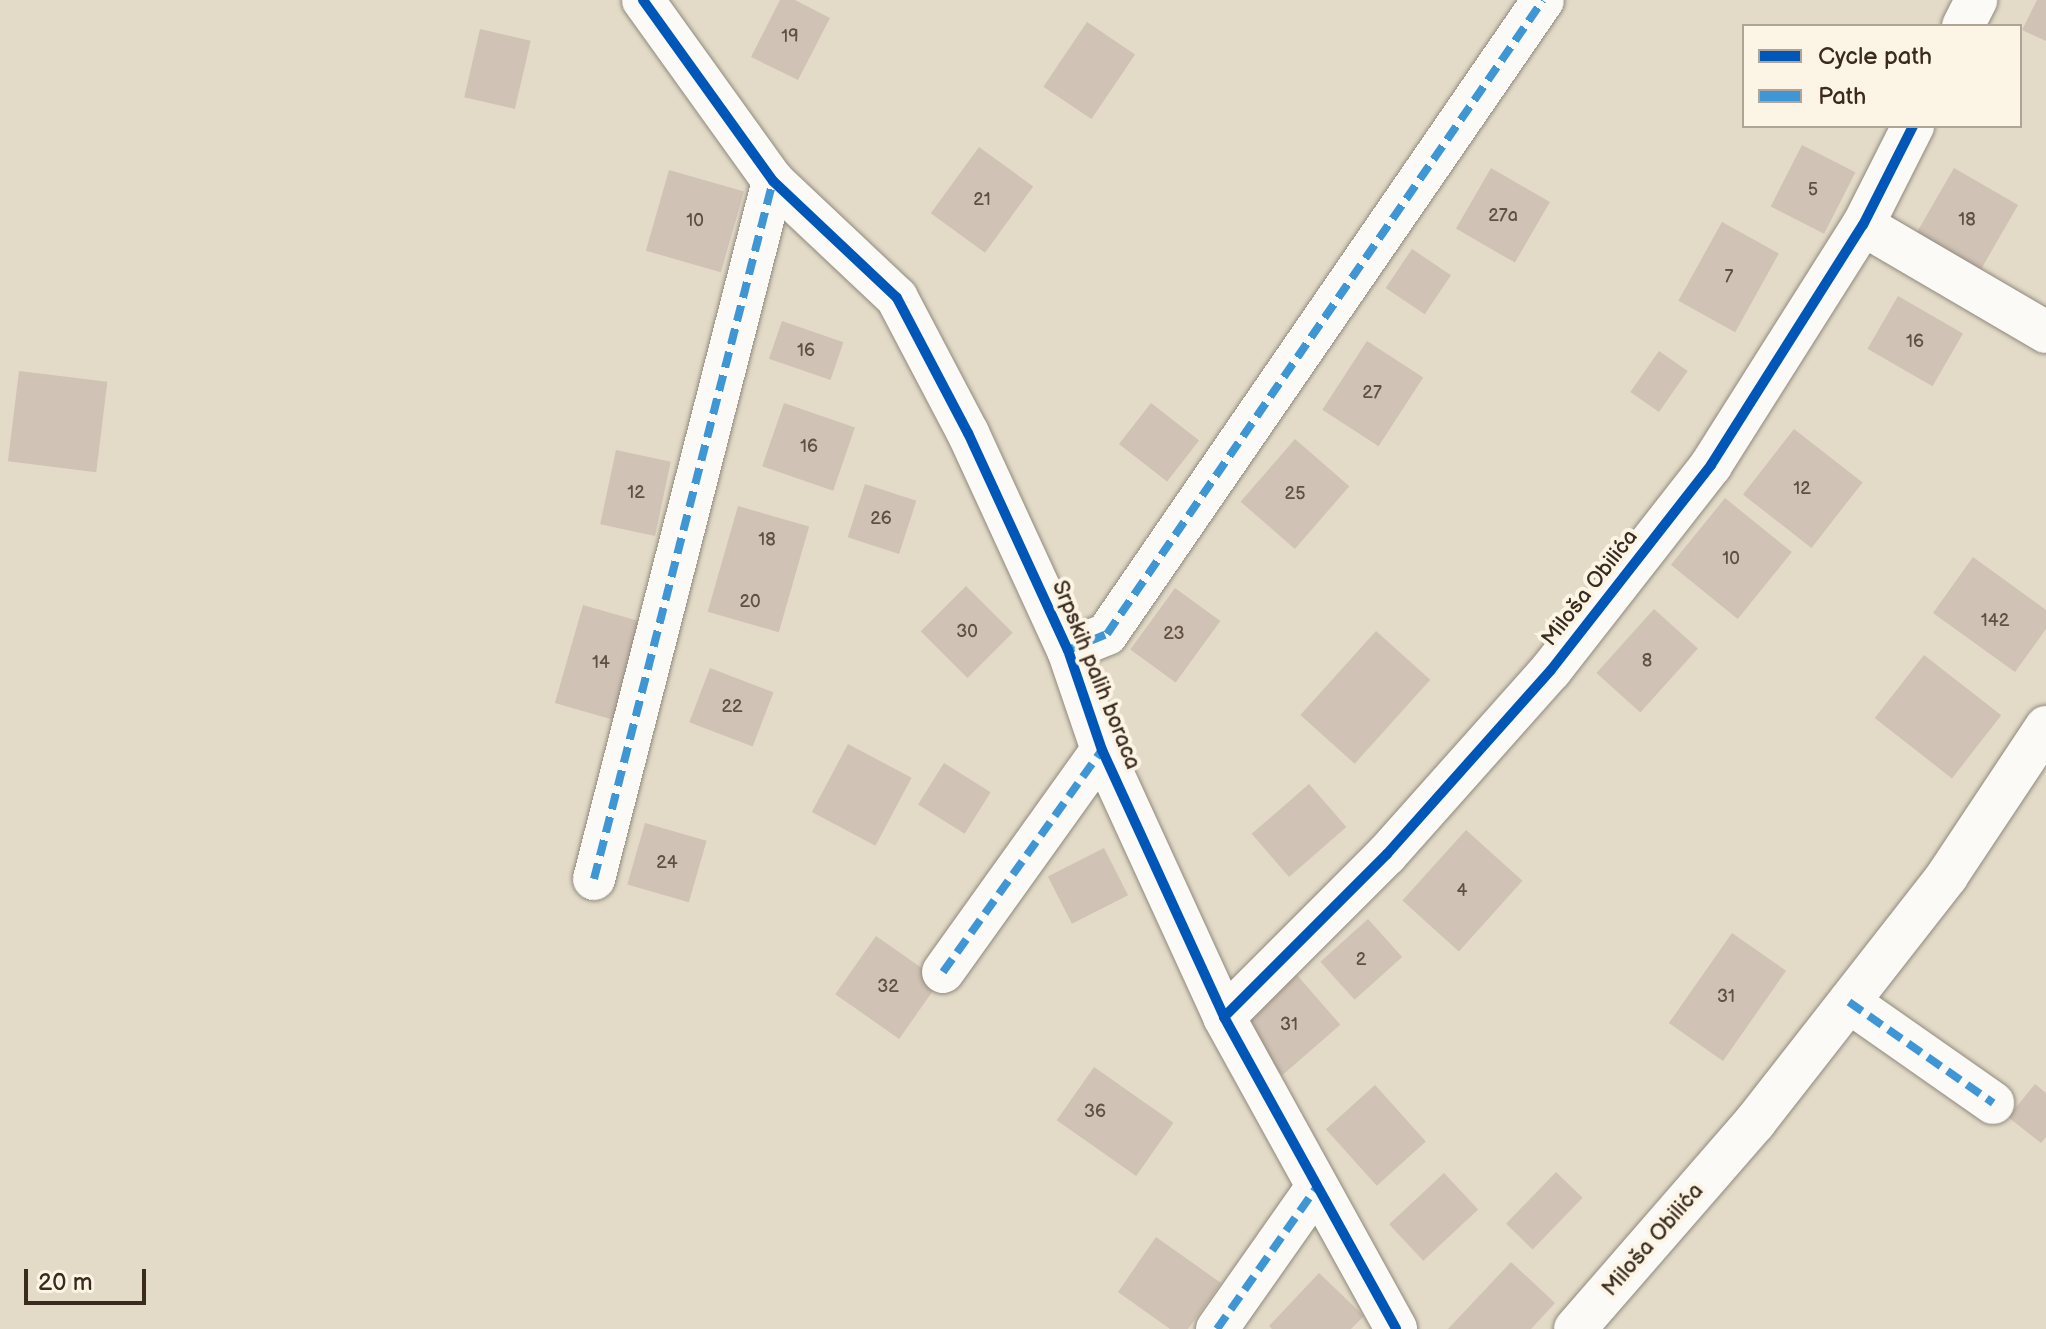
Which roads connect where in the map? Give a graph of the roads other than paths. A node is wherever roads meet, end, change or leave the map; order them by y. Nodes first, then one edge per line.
1 (643, 0) edge
2 (1543, 0) edge
3 (1976, 0) edge
4 (1964, 24) edge
5 (1912, 128) edge
6 (773, 181) junction
7 (1863, 225) junction
8 (2046, 332) edge
9 (1068, 650) junction
10 (2046, 727) edge
11 (1102, 750) junction
12 (594, 879) dead end
13 (943, 972) dead end
14 (1849, 1002) junction
15 (1224, 1017) junction
16 (1993, 1103) dead end
17 (1316, 1188) junction
18 (1217, 1329) edge
19 (1396, 1329) edge
20 (1575, 1329) edge

1 - 6 street, Srpskih palih boraca
2 - 9 street
3 - 4 street
5 - 7 street, Miloša Obilića
6 - 9 street, Srpskih palih boraca
6 - 12 street
7 - 8 street
7 - 15 street, Miloša Obilića
9 - 11 street, Srpskih palih boraca
10 - 14 street, Miloša Obilića
11 - 13 street
11 - 15 street, Srpskih palih boraca
14 - 16 street
14 - 20 street, Miloša Obilića
15 - 17 street, Srpskih palih boraca
17 - 18 street
17 - 19 street, Srpskih palih boraca

